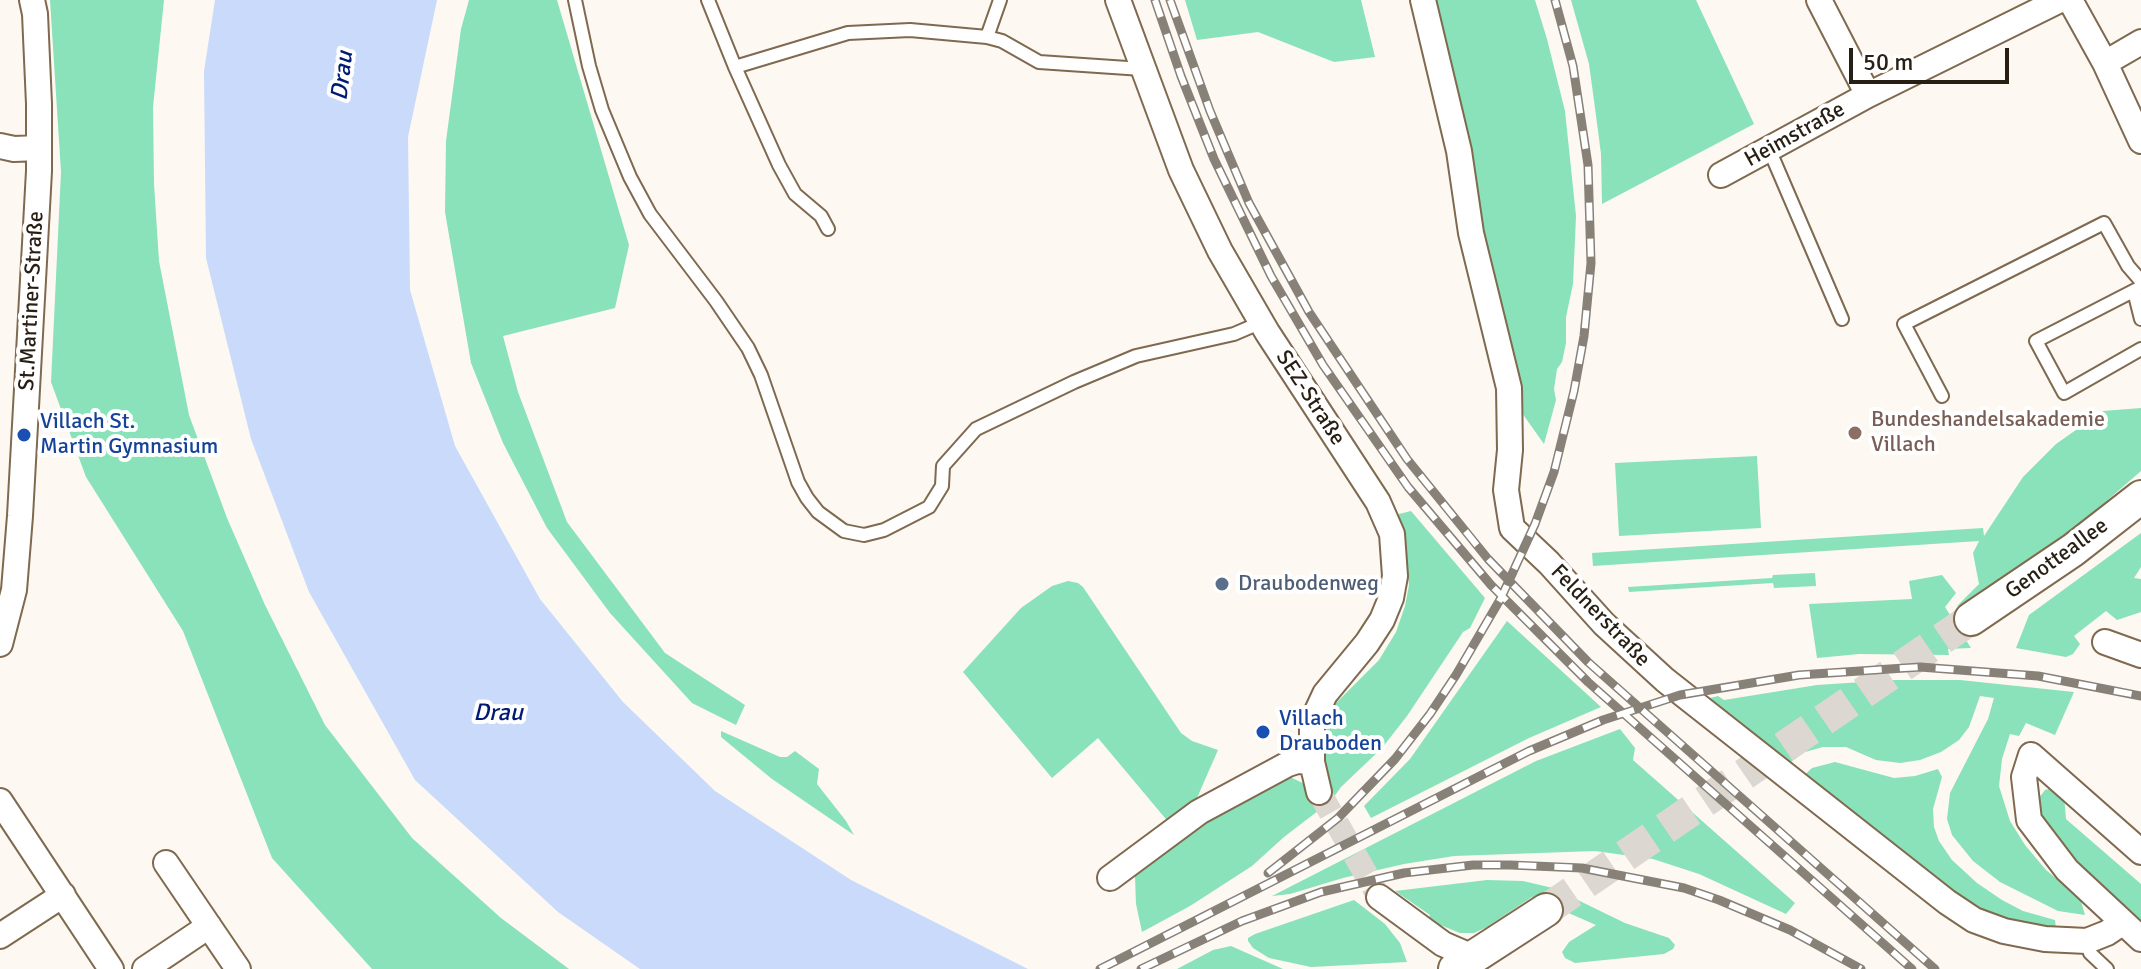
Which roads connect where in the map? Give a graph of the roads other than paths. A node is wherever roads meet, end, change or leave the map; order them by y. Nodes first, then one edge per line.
1 (32, 0) edge
2 (575, 0) edge
3 (708, 0) edge
4 (1000, 0) edge
5 (1118, 0) edge
6 (1423, 0) edge
7 (1819, 0) edge
8 (2060, 0) edge
9 (2070, 0) edge
10 (987, 37) junction
11 (2141, 42) edge
12 (2105, 63) junction
13 (735, 67) junction
14 (1142, 69) junction
15 (1868, 95) junction
16 (2141, 141) edge
17 (0, 146) edge
18 (39, 148) junction
19 (1769, 149) junction
20 (1721, 175) dead end
21 (828, 229) dead end
22 (2139, 286) edge
23 (1842, 319) dead end
24 (2141, 319) edge
25 (1262, 322) junction
26 (2141, 349) edge
27 (1942, 396) dead end
28 (2141, 497) edge
29 (1971, 619) tunnel mouth
30 (2105, 642) dead end
31 (0, 644) edge
32 (2141, 655) edge
33 (1312, 762) junction
34 (1319, 792) tunnel mouth
35 (3, 812) edge
36 (2141, 852) edge
37 (166, 863) dead end
38 (1110, 878) dead end
39 (63, 895) junction
40 (1379, 897) tunnel mouth
41 (1546, 910) tunnel mouth
42 (2122, 923) junction
43 (209, 926) junction
44 (0, 936) edge
45 (2141, 939) edge
46 (2087, 941) junction
47 (1476, 965) edge
48 (111, 969) edge
49 (145, 969) edge
50 (238, 969) edge
51 (2107, 969) edge

1 - 18 street, St.Martiner-Straße
2 - 25 lane
3 - 13 lane
4 - 10 lane
5 - 14 street, SEZ-Straße
6 - 46 street, Feldnerstraße
7 - 15 street, Heimstraße
8 - 15 street, Heimstraße
9 - 12 street
10 - 13 lane
10 - 14 lane
11 - 12 street
12 - 16 street
13 - 21 lane
14 - 25 street, SEZ-Straße
15 - 19 street, Heimstraße
17 - 18 street
18 - 31 street, St.Martiner-Straße
19 - 20 street, Heimstraße
19 - 23 lane
22 - 24 lane
22 - 26 lane
22 - 27 lane
25 - 33 street, SEZ-Straße
28 - 29 main road, Genotteallee
30 - 32 street
33 - 34 street, SEZ-Straße
33 - 38 street
35 - 39 street
36 - 42 street
37 - 43 street
39 - 44 street
39 - 48 street
40 - 47 street
41 - 47 main road
42 - 45 street
42 - 46 street, Feldnerstraße
43 - 49 street
43 - 50 street
46 - 51 lane

